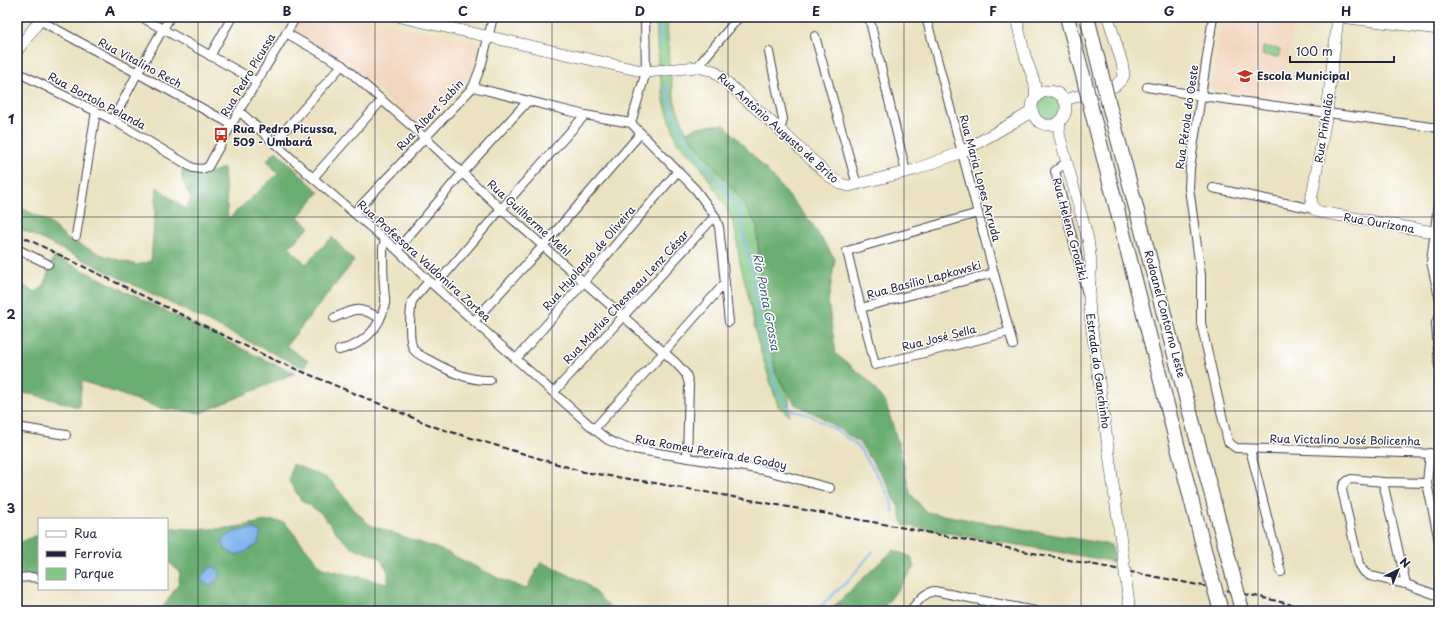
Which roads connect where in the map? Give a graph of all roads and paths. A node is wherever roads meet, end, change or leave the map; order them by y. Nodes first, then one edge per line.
1 (141, 17) edge
2 (170, 17) edge
3 (232, 17) edge
4 (296, 17) edge
5 (401, 17) edge
6 (493, 17) edge
7 (646, 17) edge
8 (739, 17) edge
9 (869, 17) edge
10 (926, 17) edge
11 (1016, 17) edge
12 (1067, 17) edge
13 (1087, 17) edge
14 (1108, 17) edge
15 (1213, 17) edge
16 (1340, 17) edge
17 (41, 19) edge
18 (163, 29) junction
19 (1439, 30) edge
20 (286, 33) junction
21 (815, 36) dead end
22 (489, 37) junction
23 (17, 51) edge
24 (769, 52) dead end
25 (210, 56) junction
26 (342, 65) junction
27 (697, 67) junction
28 (17, 72) edge
29 (646, 72) junction
30 (137, 74) junction
31 (256, 81) junction
32 (1147, 86) dead end
33 (473, 87) junction
34 (1049, 91) junction
35 (1202, 96) junction
36 (382, 100) junction
37 (528, 100) junction
38 (1064, 100) junction
39 (1032, 109) junction
40 (96, 111) junction
41 (239, 111) junction
42 (1327, 113) junction
43 (585, 115) junction
44 (113, 120) junction
45 (631, 123) junction
46 (1055, 123) junction
47 (231, 124) junction
48 (778, 128) junction
49 (1439, 128) edge
50 (641, 133) junction
51 (424, 137) junction
52 (274, 143) junction
53 (962, 152) junction
54 (1067, 162) junction
55 (208, 167) joint
56 (678, 171) junction
57 (906, 172) junction
58 (462, 173) junction
59 (313, 178) junction
60 (857, 185) junction
61 (1213, 188) dead end
62 (1439, 197) edge
63 (501, 209) junction
64 (1317, 210) junction
65 (354, 213) junction
66 (978, 213) junction
67 (715, 216) junction
68 (1436, 233) edge
69 (76, 236) dead end
70 (385, 240) junction
71 (543, 246) junction
72 (17, 249) edge
73 (397, 250) junction
74 (48, 264) dead end
75 (994, 273) junction
76 (584, 282) junction
77 (432, 283) junction
78 (725, 283) junction
79 (1439, 297) edge
80 (1089, 301) junction
81 (860, 308) junction
82 (623, 316) junction
83 (1439, 317) edge
84 (334, 318) dead end
85 (380, 318) junction
86 (474, 321) junction
87 (729, 322) dead end
88 (1009, 332) junction
89 (1013, 345) dead end
90 (339, 350) dead end
91 (664, 352) junction
92 (516, 359) junction
93 (1439, 366) edge
94 (490, 380) dead end
95 (554, 392) junction
96 (17, 427) edge
97 (594, 429) junction
98 (66, 435) dead end
99 (1250, 449) junction
100 (1430, 453) junction
101 (1439, 454) edge
102 (687, 458) junction
103 (1383, 482) junction
104 (1427, 483) junction
105 (830, 488) dead end
106 (1439, 541) edge
107 (1281, 572) dead end
108 (17, 578) edge
109 (38, 579) edge
110 (1406, 584) junction
111 (1439, 596) edge
112 (910, 611) edge
113 (1035, 611) edge
114 (1130, 611) edge
115 (1220, 611) edge
116 (1242, 611) edge

1 - 18 street
2 - 18 street
3 - 25 street
4 - 20 street, Rua Pedro Picussa
5 - 22 street, Rua Antônio Augusto de Brito
6 - 22 street, Rua Albert Sabin
7 - 29 street
8 - 27 street
9 - 57 street
10 - 53 street, Rua Maria Lopes Arruda
11 - 34 street
11 - 39 street
12 - 115 highway, Rodoanel Contorno Leste, bridge
13 - 116 highway, Rodoanel Contorno Leste, bridge
14 - 38 street
15 - 35 street, Rua Pérola do Oeste
16 - 19 street
16 - 42 street, Rua Pinhalão
17 - 23 street
17 - 30 street, Rua Vitalino Rech
18 - 25 street
18 - 30 street
20 - 26 street, Rua Guilherme Mehl
20 - 31 street, Rua Pedro Picussa
21 - 60 street
22 - 29 street, Rua Antônio Augusto de Brito
22 - 33 street, Rua Albert Sabin
24 - 48 street
25 - 31 street
26 - 36 street, Rua Guilherme Mehl
26 - 52 street
27 - 29 street, Rua Antônio Augusto de Brito
27 - 48 street, Rua Antônio Augusto de Brito
28 - 40 street, Rua Bortolo Pelanda
29 - 45 street
30 - 44 street
30 - 47 street, Rua Vitalino Rech
31 - 41 street, Rua Pedro Picussa
32 - 35 street
33 - 37 street
33 - 51 street, Rua Albert Sabin
34 - 38 street
34 - 39 street
35 - 42 street
35 - 99 street, Rua Pérola do Oeste
36 - 51 street, Rua Guilherme Mehl
36 - 59 street
37 - 43 street
37 - 58 street
38 - 46 street
39 - 46 street
39 - 53 street, Rua Antônio Augusto de Brito
40 - 44 street, Rua Bortolo Pelanda
40 - 69 street
41 - 47 street, Rua Pedro Picussa
41 - 52 street, Rua Professora Valdomira Zortea
42 - 49 street
42 - 64 street, Rua Pinhalão
43 - 45 street
43 - 63 street
44 - 55 street, Rua Bortolo Pelanda
45 - 50 street
46 - 54 street, Estrada do Ganchinho
47 - 55 street, Rua Pedro Picussa
48 - 60 street, Rua Antônio Augusto de Brito
50 - 56 street
50 - 71 street
51 - 58 street, Rua Guilherme Mehl
51 - 65 street, Rua Albert Sabin
52 - 59 street, Rua Professora Valdomira Zortea
53 - 57 street, Rua Antônio Augusto de Brito
53 - 66 street, Rua Maria Lopes Arruda
54 - 80 street, Estrada do Ganchinho
54 - 80 street, Rua Helena Grodzki
56 - 67 street
56 - 76 street, Rua Hyolando de Oliveira
57 - 60 street, Rua Antônio Augusto de Brito
58 - 63 street, Rua Guilherme Mehl
58 - 73 street
59 - 65 street, Rua Professora Valdomira Zortea
61 - 64 street
62 - 68 street
63 - 71 street, Rua Guilherme Mehl
63 - 77 street
64 - 68 street, Rua Ourizona
65 - 70 street, Rua Professora Valdomira Zortea
66 - 75 street, Rua Maria Lopes Arruda
66 - 81 street
67 - 78 street
67 - 82 street, Rua Marlus Chesneau Lenz César
68 - 79 street
70 - 73 street, Rua Professora Valdomira Zortea
70 - 85 street
71 - 76 street, Rua Guilherme Mehl
71 - 86 street
72 - 74 street
73 - 77 street, Rua Professora Valdomira Zortea
75 - 81 street, Rua Basílio Lapkowski
75 - 88 street, Rua Maria Lopes Arruda
76 - 82 street, Rua Guilherme Mehl
76 - 92 street, Rua Hyolando de Oliveira
77 - 86 street, Rua Professora Valdomira Zortea
77 - 94 street
78 - 87 street
78 - 91 street
80 - 114 street, Estrada do Ganchinho, bridge
81 - 88 street, Rua José Sella
82 - 91 street, Rua Guilherme Mehl
82 - 95 street, Rua Marlus Chesneau Lenz César
83 - 93 street
84 - 85 street
85 - 90 street
86 - 92 street, Rua Professora Valdomira Zortea
88 - 89 street, Rua Maria Lopes Arruda
91 - 97 street
91 - 102 street, Rua Guilherme Mehl
92 - 95 street, Rua Professora Valdomira Zortea
95 - 97 street, Rua Professora Valdomira Zortea
96 - 98 street
97 - 102 street, Rua Romeu Pereira de Godoy
99 - 100 street, Rua Victalino José Bolicenha
99 - 107 street
100 - 101 street, Rua Victalino José Bolicenha
100 - 104 street
102 - 105 street, Rua Romeu Pereira de Godoy
103 - 104 street
103 - 110 street
103 - 110 street
104 - 106 street
108 - 109 street
110 - 111 street
112 - 113 street

